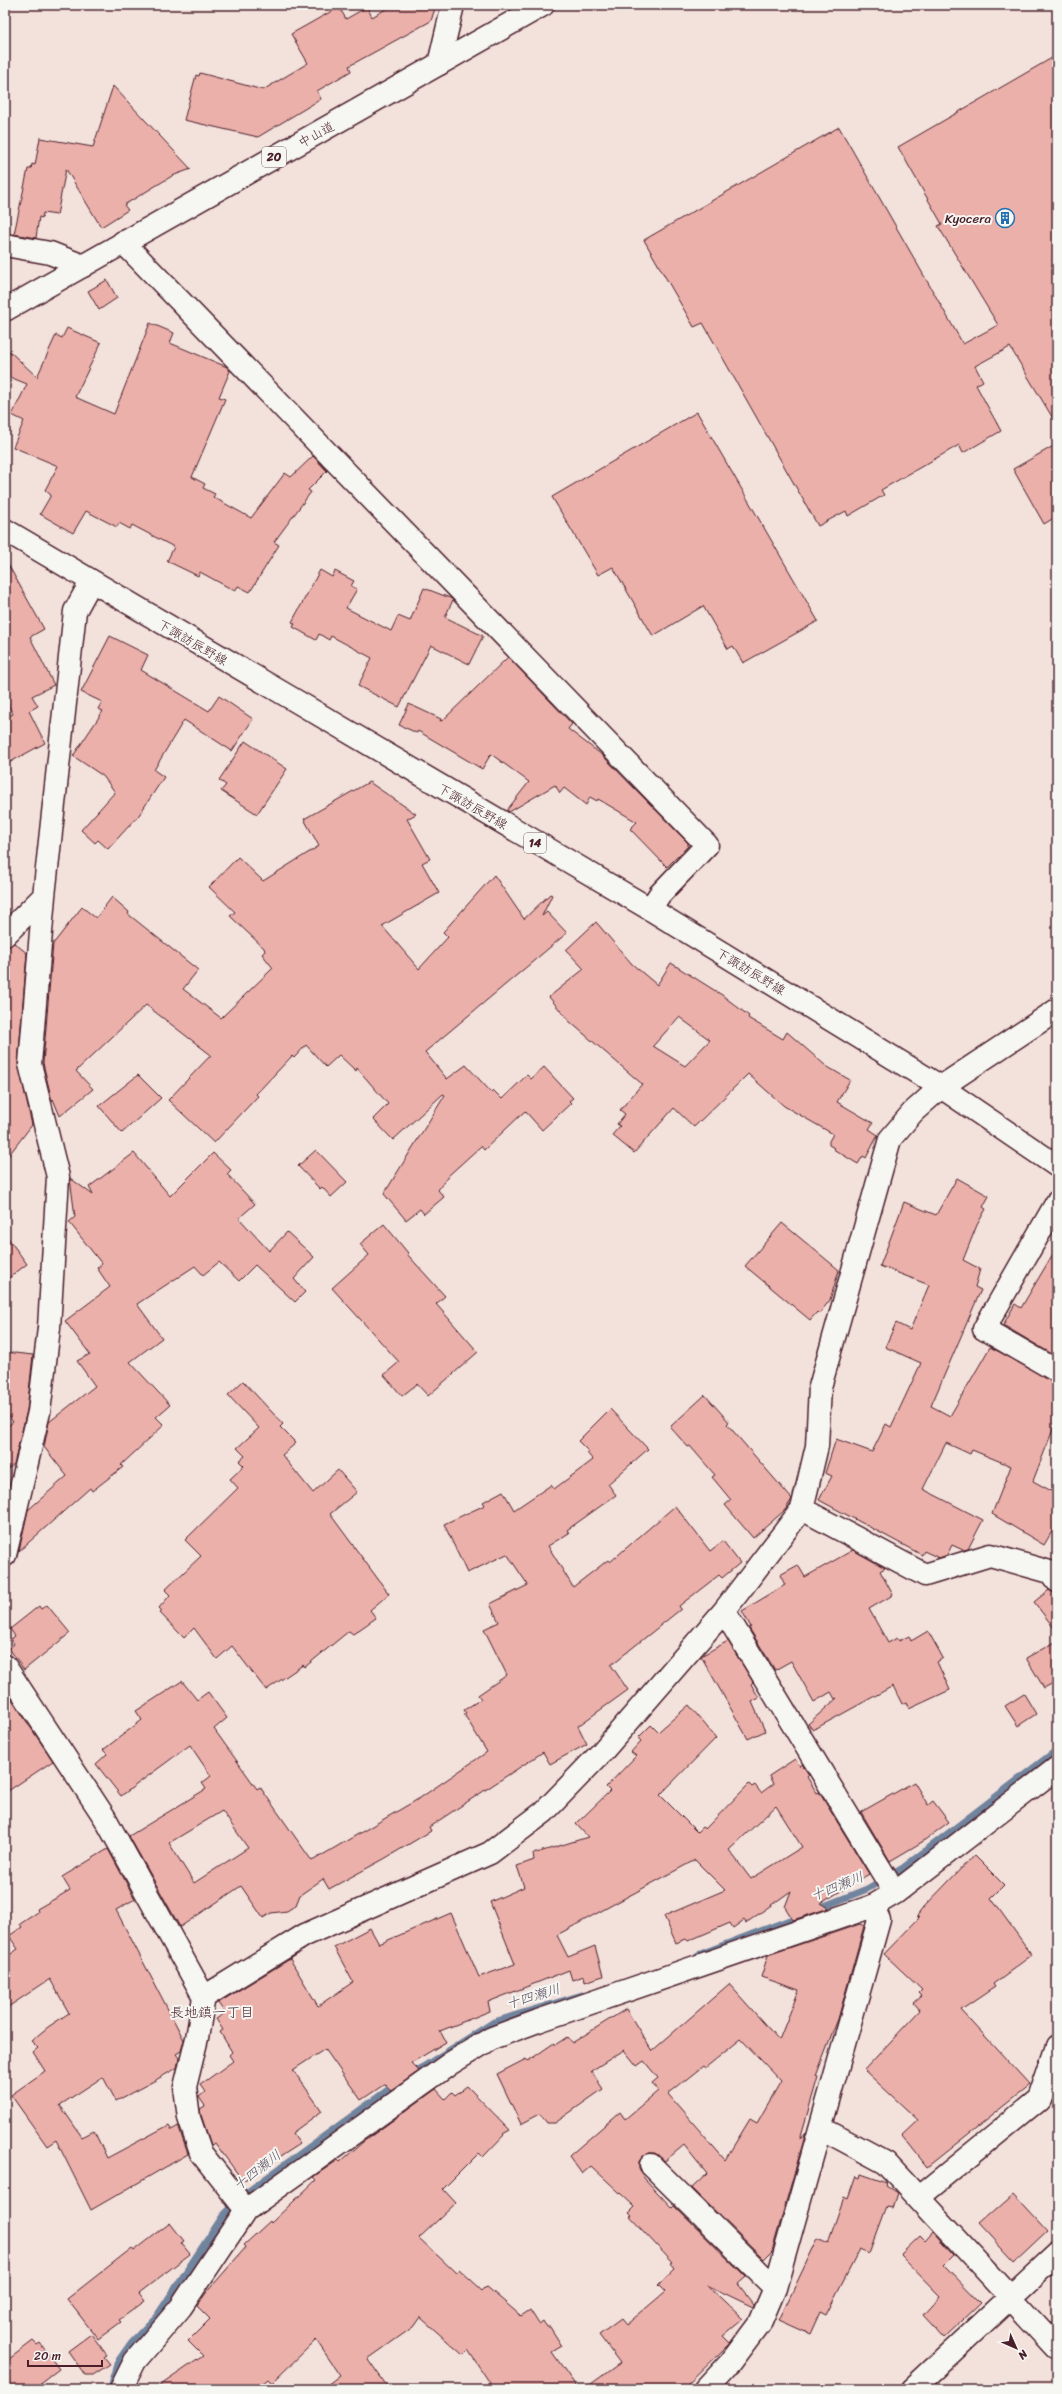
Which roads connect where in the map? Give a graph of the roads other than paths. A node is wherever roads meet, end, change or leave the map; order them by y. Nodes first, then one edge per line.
1 (453, 5) edge
2 (543, 5) edge
3 (439, 64) junction
4 (123, 242) junction
5 (5, 245) edge
6 (83, 266) junction
7 (5, 310) edge
8 (5, 530) edge
9 (91, 582) junction
10 (44, 896) junction
11 (650, 909) junction
12 (5, 934) edge
13 (1057, 1010) edge
14 (941, 1087) junction
15 (1057, 1166) edge
16 (1057, 1202) edge
17 (1057, 1371) edge
18 (802, 1509) junction
19 (5, 1555) edge
20 (1055, 1570) edge
21 (724, 1611) junction
22 (5, 1666) edge
23 (1057, 1768) edge
24 (895, 1893) junction
25 (873, 1906) junction
26 (204, 1997) junction
27 (1057, 2046) edge
28 (821, 2128) junction
29 (651, 2165) dead end
30 (919, 2197) junction
31 (246, 2210) junction
32 (1057, 2254) edge
33 (775, 2288) junction
34 (1010, 2297) junction
35 (1057, 2347) edge
36 (121, 2389) edge
37 (706, 2389) edge
38 (912, 2389) edge

1 - 3 main road
2 - 3 main road, 中山道 / 20
3 - 4 main road, 中山道 / 20
4 - 6 main road, 中山道 / 20
4 - 11 main road
5 - 6 main road
6 - 7 main road, 中山道 / 20
8 - 9 main road, 下諏訪辰野線 / 14
9 - 10 main road
9 - 11 main road, 下諏訪辰野線 / 14
10 - 12 main road
10 - 19 main road
11 - 14 main road, 下諏訪辰野線 / 14
13 - 14 main road
14 - 15 main road, 下諏訪辰野線 / 14
14 - 18 main road
16 - 17 main road
18 - 20 main road
18 - 21 main road
21 - 24 main road
21 - 26 main road
22 - 26 main road
23 - 24 main road
24 - 25 main road
25 - 28 main road
25 - 31 main road
26 - 31 main road
27 - 30 main road
28 - 30 main road
28 - 33 main road
29 - 33 main road
30 - 34 main road
31 - 36 main road
32 - 34 main road
33 - 37 main road
34 - 35 main road
34 - 38 main road

